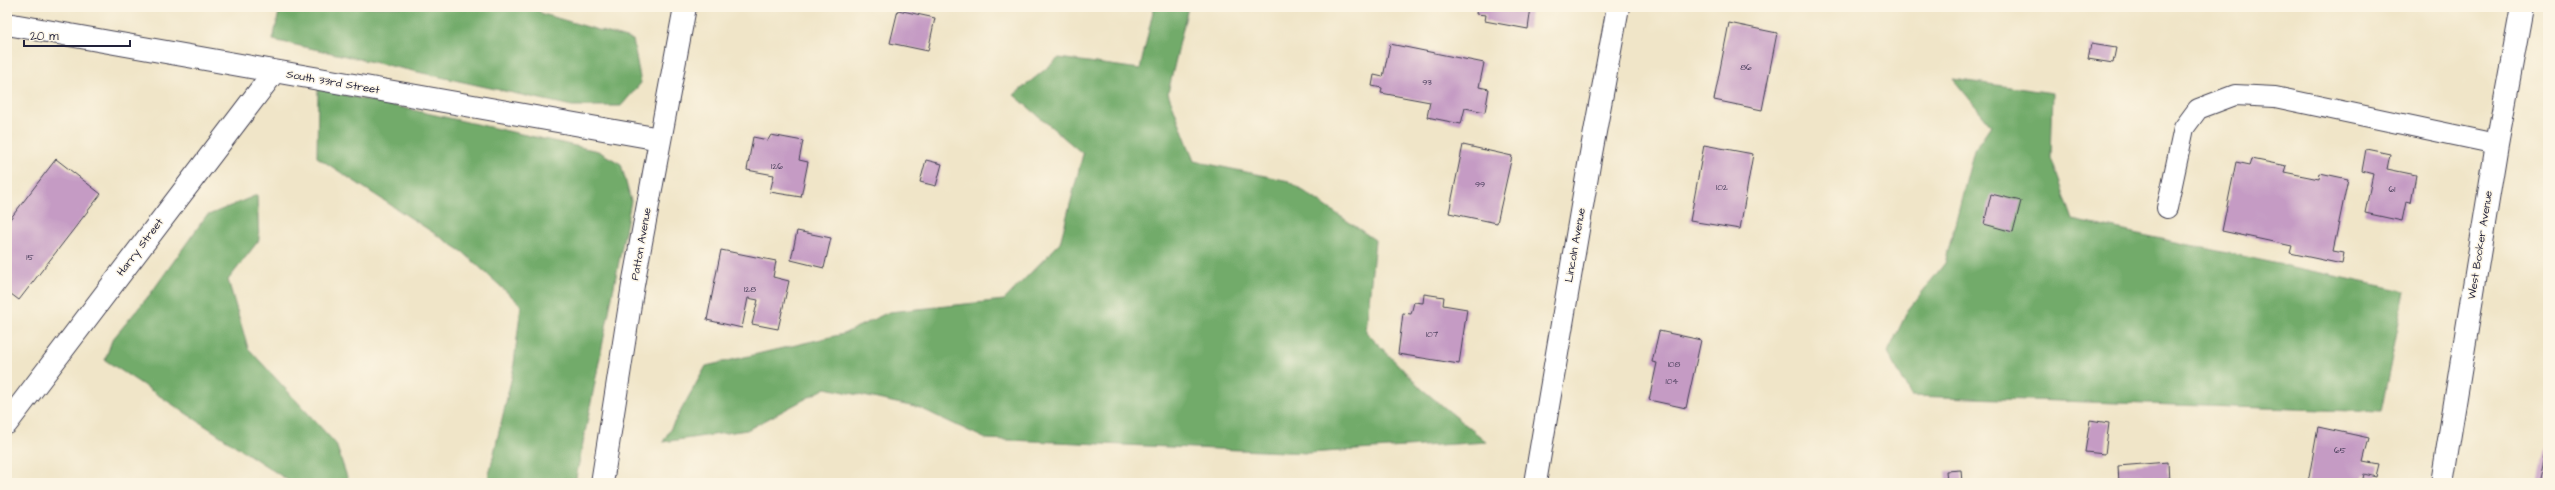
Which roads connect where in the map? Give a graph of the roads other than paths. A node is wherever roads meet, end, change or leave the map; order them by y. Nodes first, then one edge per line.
1 (685, 7) edge
2 (1618, 7) edge
3 (2522, 7) edge
4 (7, 24) edge
5 (274, 72) junction
6 (660, 139) junction
7 (2497, 144) junction
8 (2167, 208) dead end
9 (7, 423) edge
10 (602, 483) edge
11 (1535, 483) edge
12 (2442, 483) edge

1 - 6 street, Patton Avenue
2 - 11 street, Lincoln Avenue
3 - 7 street, West Booker Avenue
4 - 5 street, South 33rd Street
5 - 6 street, South 33rd Street
5 - 9 street, Harry Street
6 - 10 street, Patton Avenue
7 - 8 lane
7 - 12 street, West Booker Avenue

